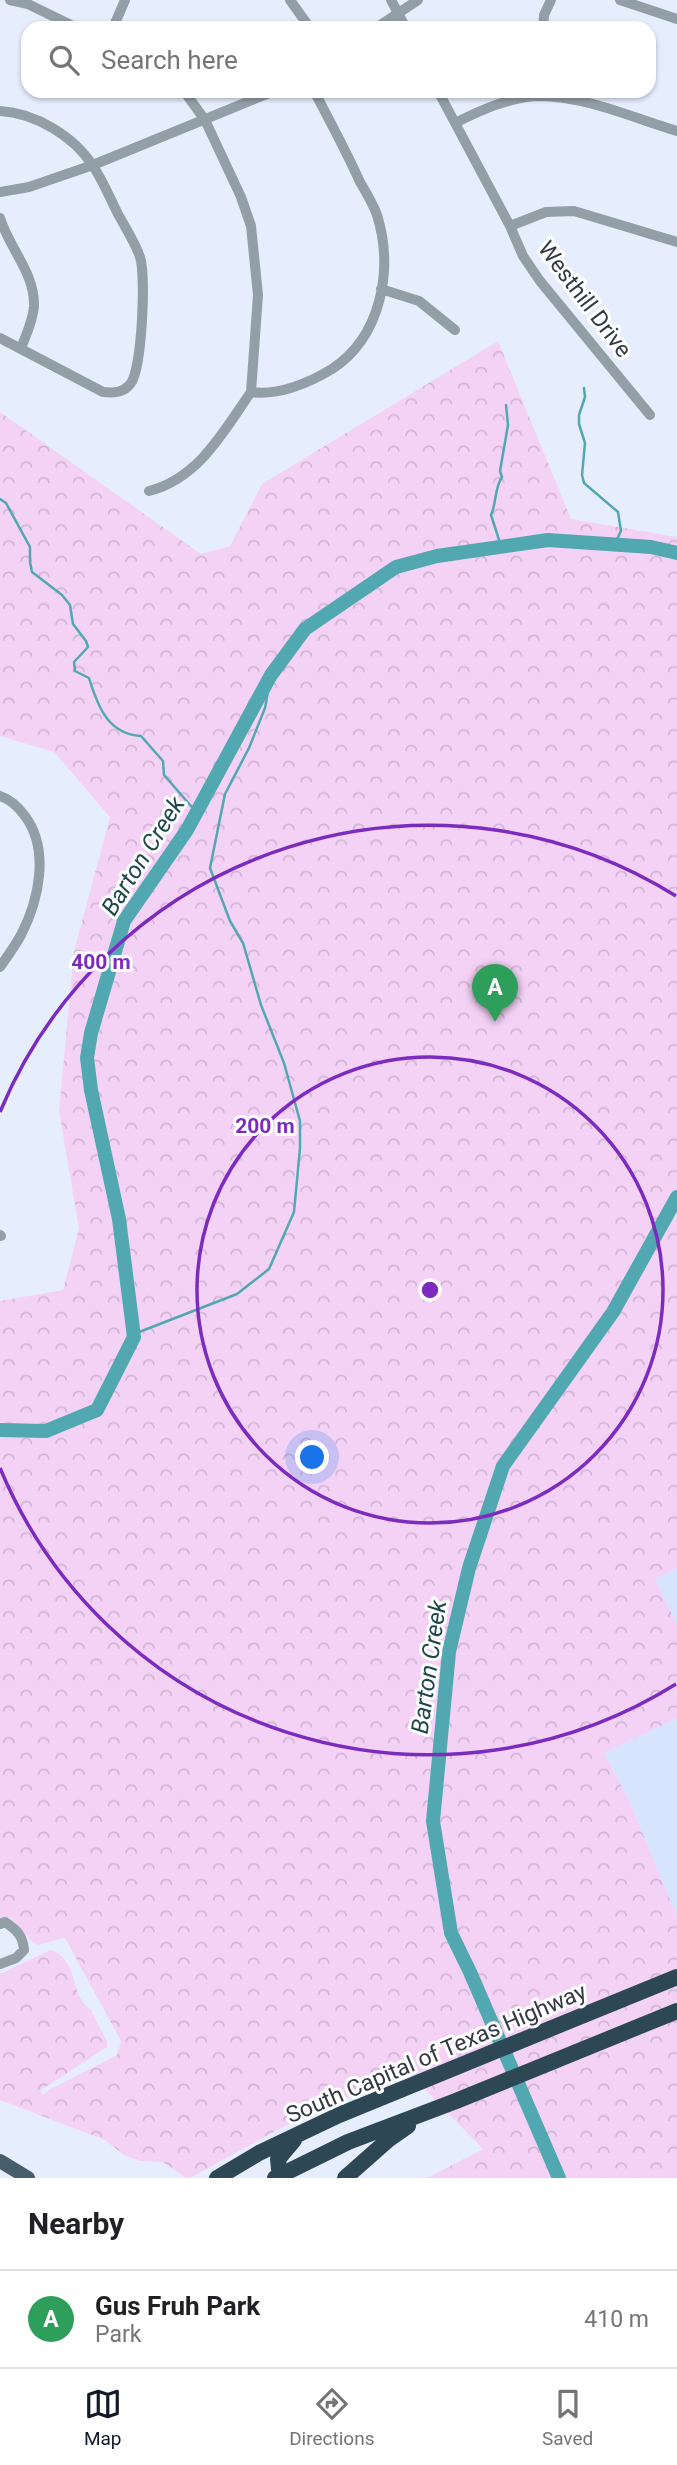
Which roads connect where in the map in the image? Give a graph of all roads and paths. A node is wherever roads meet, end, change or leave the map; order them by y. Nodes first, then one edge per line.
1 (10, 0) edge
2 (125, 0) edge
3 (290, 0) edge
4 (391, 0) edge
5 (418, 0) edge
6 (551, 0) edge
7 (626, 1) edge
8 (398, 13) junction
9 (677, 19) edge
10 (63, 21) edge
11 (116, 21) edge
12 (305, 21) edge
13 (386, 21) edge
14 (402, 21) edge
15 (544, 21) edge
16 (189, 98) edge
17 (257, 98) edge
18 (318, 98) edge
19 (442, 98) edge
20 (520, 98) edge
21 (563, 98) edge
22 (0, 111) edge
23 (205, 120) junction
24 (455, 123) junction
25 (677, 131) edge
26 (93, 165) junction
27 (0, 192) edge
28 (0, 218) edge
29 (510, 226) junction
30 (677, 242) edge
31 (381, 289) junction
32 (455, 330) dead end
33 (0, 338) edge
34 (20, 348) junction
35 (251, 392) junction
36 (650, 415) dead end
37 (149, 491) dead end
38 (0, 796) edge
39 (0, 967) edge
40 (0, 1924) edge
41 (0, 1964) edge
42 (677, 1977) edge
43 (677, 2011) edge
44 (433, 2110) junction
45 (304, 2132) junction
46 (0, 2161) edge
47 (281, 2175) edge
48 (28, 2178) edge
49 (217, 2178) edge
50 (345, 2178) edge

1 - 10 street
2 - 11 street
3 - 12 street
4 - 8 street
5 - 8 street
6 - 15 street
7 - 9 street
8 - 13 street
8 - 14 street
16 - 23 street
17 - 23 street
18 - 31 street
19 - 24 street, Westhill Drive
20 - 24 street
21 - 25 street
22 - 26 street
23 - 26 street
23 - 35 street
24 - 29 street, Westhill Drive
26 - 27 street
26 - 34 street
28 - 34 street
29 - 30 street
29 - 36 street, Westhill Drive
31 - 32 street
31 - 35 street
33 - 34 street
35 - 37 street
38 - 39 street
40 - 41 street
42 - 45 highway, South Capital of Texas Highway
43 - 44 highway, South Capital of Texas Highway
44 - 47 highway, South Capital of Texas Highway
44 - 50 highway
45 - 47 highway
45 - 49 highway, South Capital of Texas Highway
46 - 48 main road

